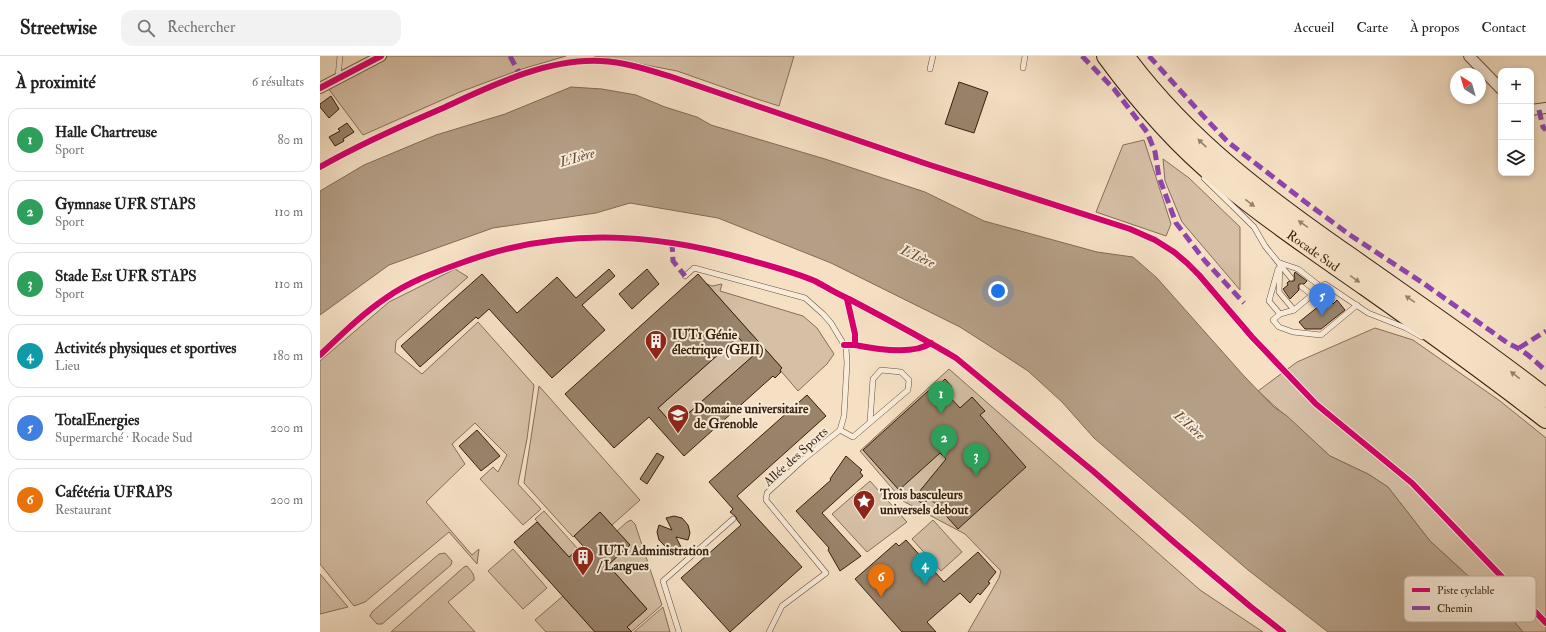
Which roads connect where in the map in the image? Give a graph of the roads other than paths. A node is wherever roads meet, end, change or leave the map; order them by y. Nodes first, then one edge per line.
1 (340, 56) edge
2 (381, 56) edge
3 (933, 56) edge
4 (1025, 56) edge
5 (1106, 56) edge
6 (1125, 56) edge
7 (1469, 56) edge
8 (1023, 68) dead end
9 (930, 69) dead end
10 (338, 78) junction
11 (1498, 86) edge
12 (320, 88) edge
13 (1141, 102) junction
14 (1546, 108) edge
15 (1534, 111) edge
16 (1180, 152) dead end
17 (1199, 172) dead end
18 (1280, 263) junction
19 (685, 276) dead end
20 (1291, 278) dead end
21 (1302, 287) dead end
22 (1321, 287) junction
23 (1312, 295) junction
24 (1357, 305) junction
25 (1294, 310) junction
26 (1280, 314) junction
27 (1426, 340) dead end
28 (1463, 364) dead end
29 (1546, 398) edge
30 (1546, 420) edge
31 (870, 421) junction
32 (840, 430) junction
33 (733, 519) dead end
34 (679, 632) edge
35 (770, 632) edge

1 - 10 lane
2 - 10 street
3 - 9 lane
4 - 8 lane
5 - 13 highway, Rocade Sud
29 -> 6 highway, Rocade Sud
7 - 11 street
10 - 12 street
13 - 16 lane
13 -> 30 highway, Rocade Sud
14 - 15 street
17 - 18 lane
18 - 20 lane
18 - 22 lane
18 - 25 lane
18 - 26 lane
19 - 32 lane, Allée des Sports
21 - 23 lane
22 - 23 lane
22 - 24 lane
23 - 25 lane
24 - 26 lane
24 - 27 lane
25 - 26 lane
28 - 30 lane
31 - 31 lane
31 - 32 lane
32 - 35 lane, Allée des Sports
33 - 34 lane

